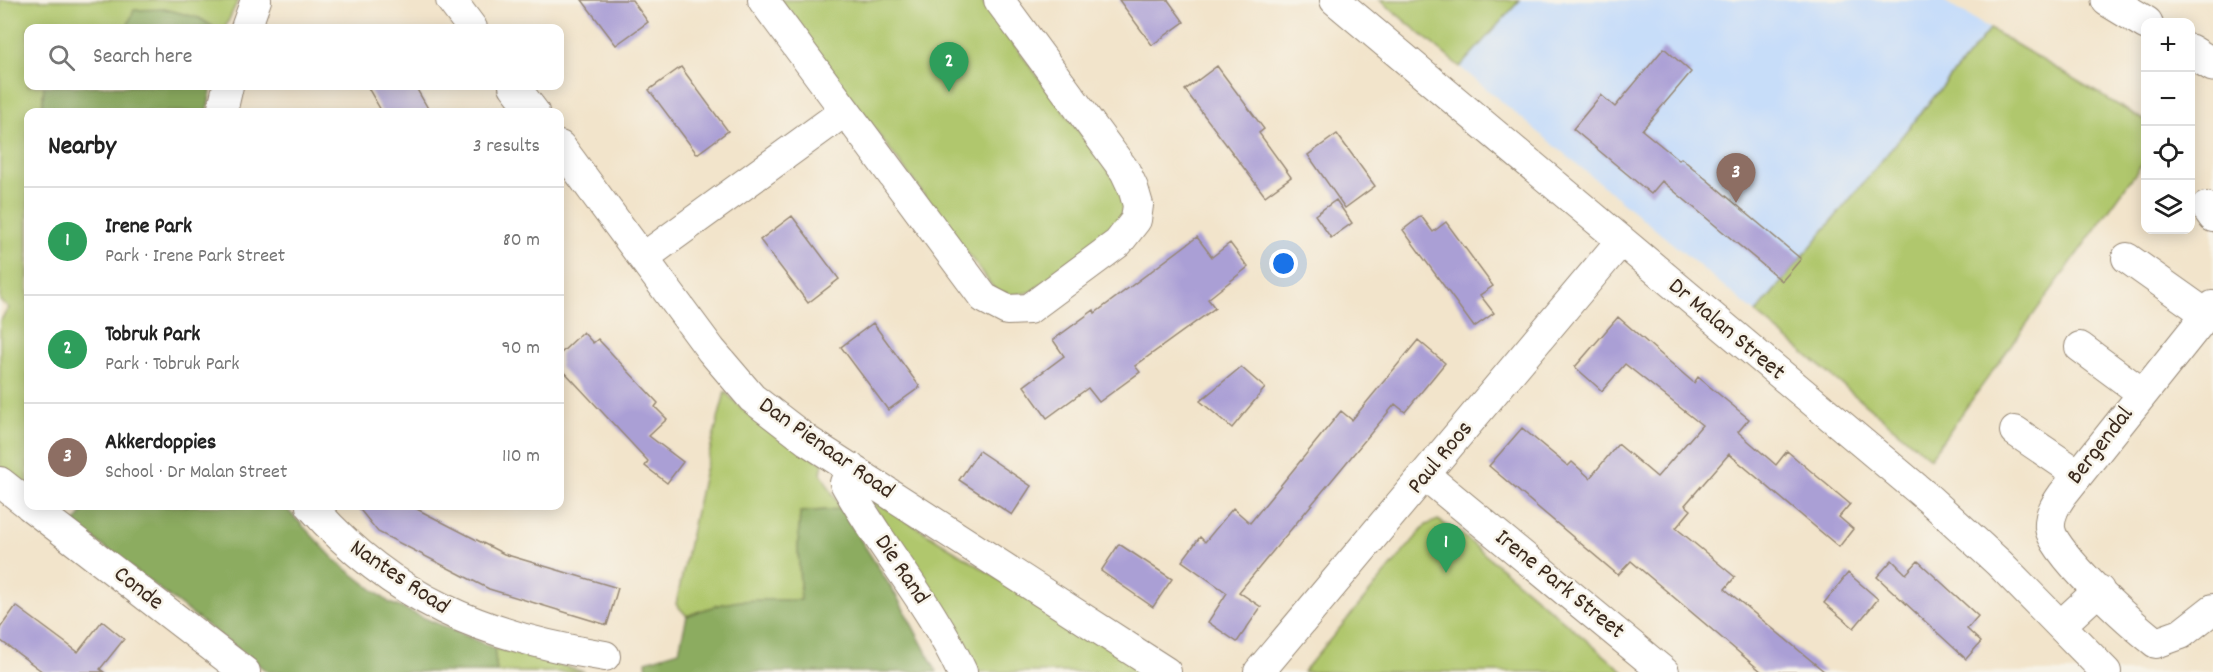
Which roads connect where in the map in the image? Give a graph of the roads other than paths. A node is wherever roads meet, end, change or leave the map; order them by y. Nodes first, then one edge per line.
1 (256, 0) edge
2 (451, 0) edge
3 (763, 0) edge
4 (999, 0) edge
5 (1335, 0) edge
6 (2108, 0) edge
7 (2141, 21) edge
8 (247, 24) edge
9 (469, 24) edge
10 (2195, 54) edge
11 (2213, 65) edge
12 (227, 90) edge
13 (517, 90) edge
14 (223, 108) edge
15 (531, 108) edge
16 (845, 111) junction
17 (564, 151) edge
18 (1620, 242) junction
19 (643, 258) junction
20 (2127, 258) dead end
21 (2210, 310) edge
22 (2080, 347) dead end
23 (2142, 393) junction
24 (2015, 431) dead end
25 (851, 468) junction
26 (2078, 474) junction
27 (1426, 476) junction
28 (0, 482) edge
29 (24, 501) edge
30 (35, 510) edge
31 (314, 510) edge
32 (2099, 590) junction
33 (2211, 614) edge
34 (2061, 625) junction
35 (605, 656) dead end
36 (246, 672) edge
37 (962, 672) edge
38 (1166, 672) edge
39 (1259, 672) edge
40 (1664, 672) edge
41 (2106, 672) edge

1 - 8 street
2 - 9 street
3 - 16 street
4 - 16 street
5 - 18 street, Dr Malan Street
6 - 7 main road
10 - 11 main road
12 - 14 street
13 - 15 street
16 - 19 street
17 - 19 street, Dan Pienaar Road
18 - 27 street, Paul Roos
18 - 34 street, Dr Malan Street
19 - 25 street, Dan Pienaar Road
20 - 21 street
21 - 23 street, Bergendal
22 - 23 street
23 - 26 street, Bergendal
24 - 26 street
25 - 37 street, Die Rand
25 - 38 street, Dan Pienaar Road
26 - 32 street, Bergendal
27 - 39 street, Paul Roos
27 - 40 street, Irene Park Street
28 - 29 street, Conde
30 - 36 street, Conde
31 - 35 street, Nantes Road
32 - 33 street, Bergendal
32 - 34 street
34 - 41 street, Dr Malan Street

